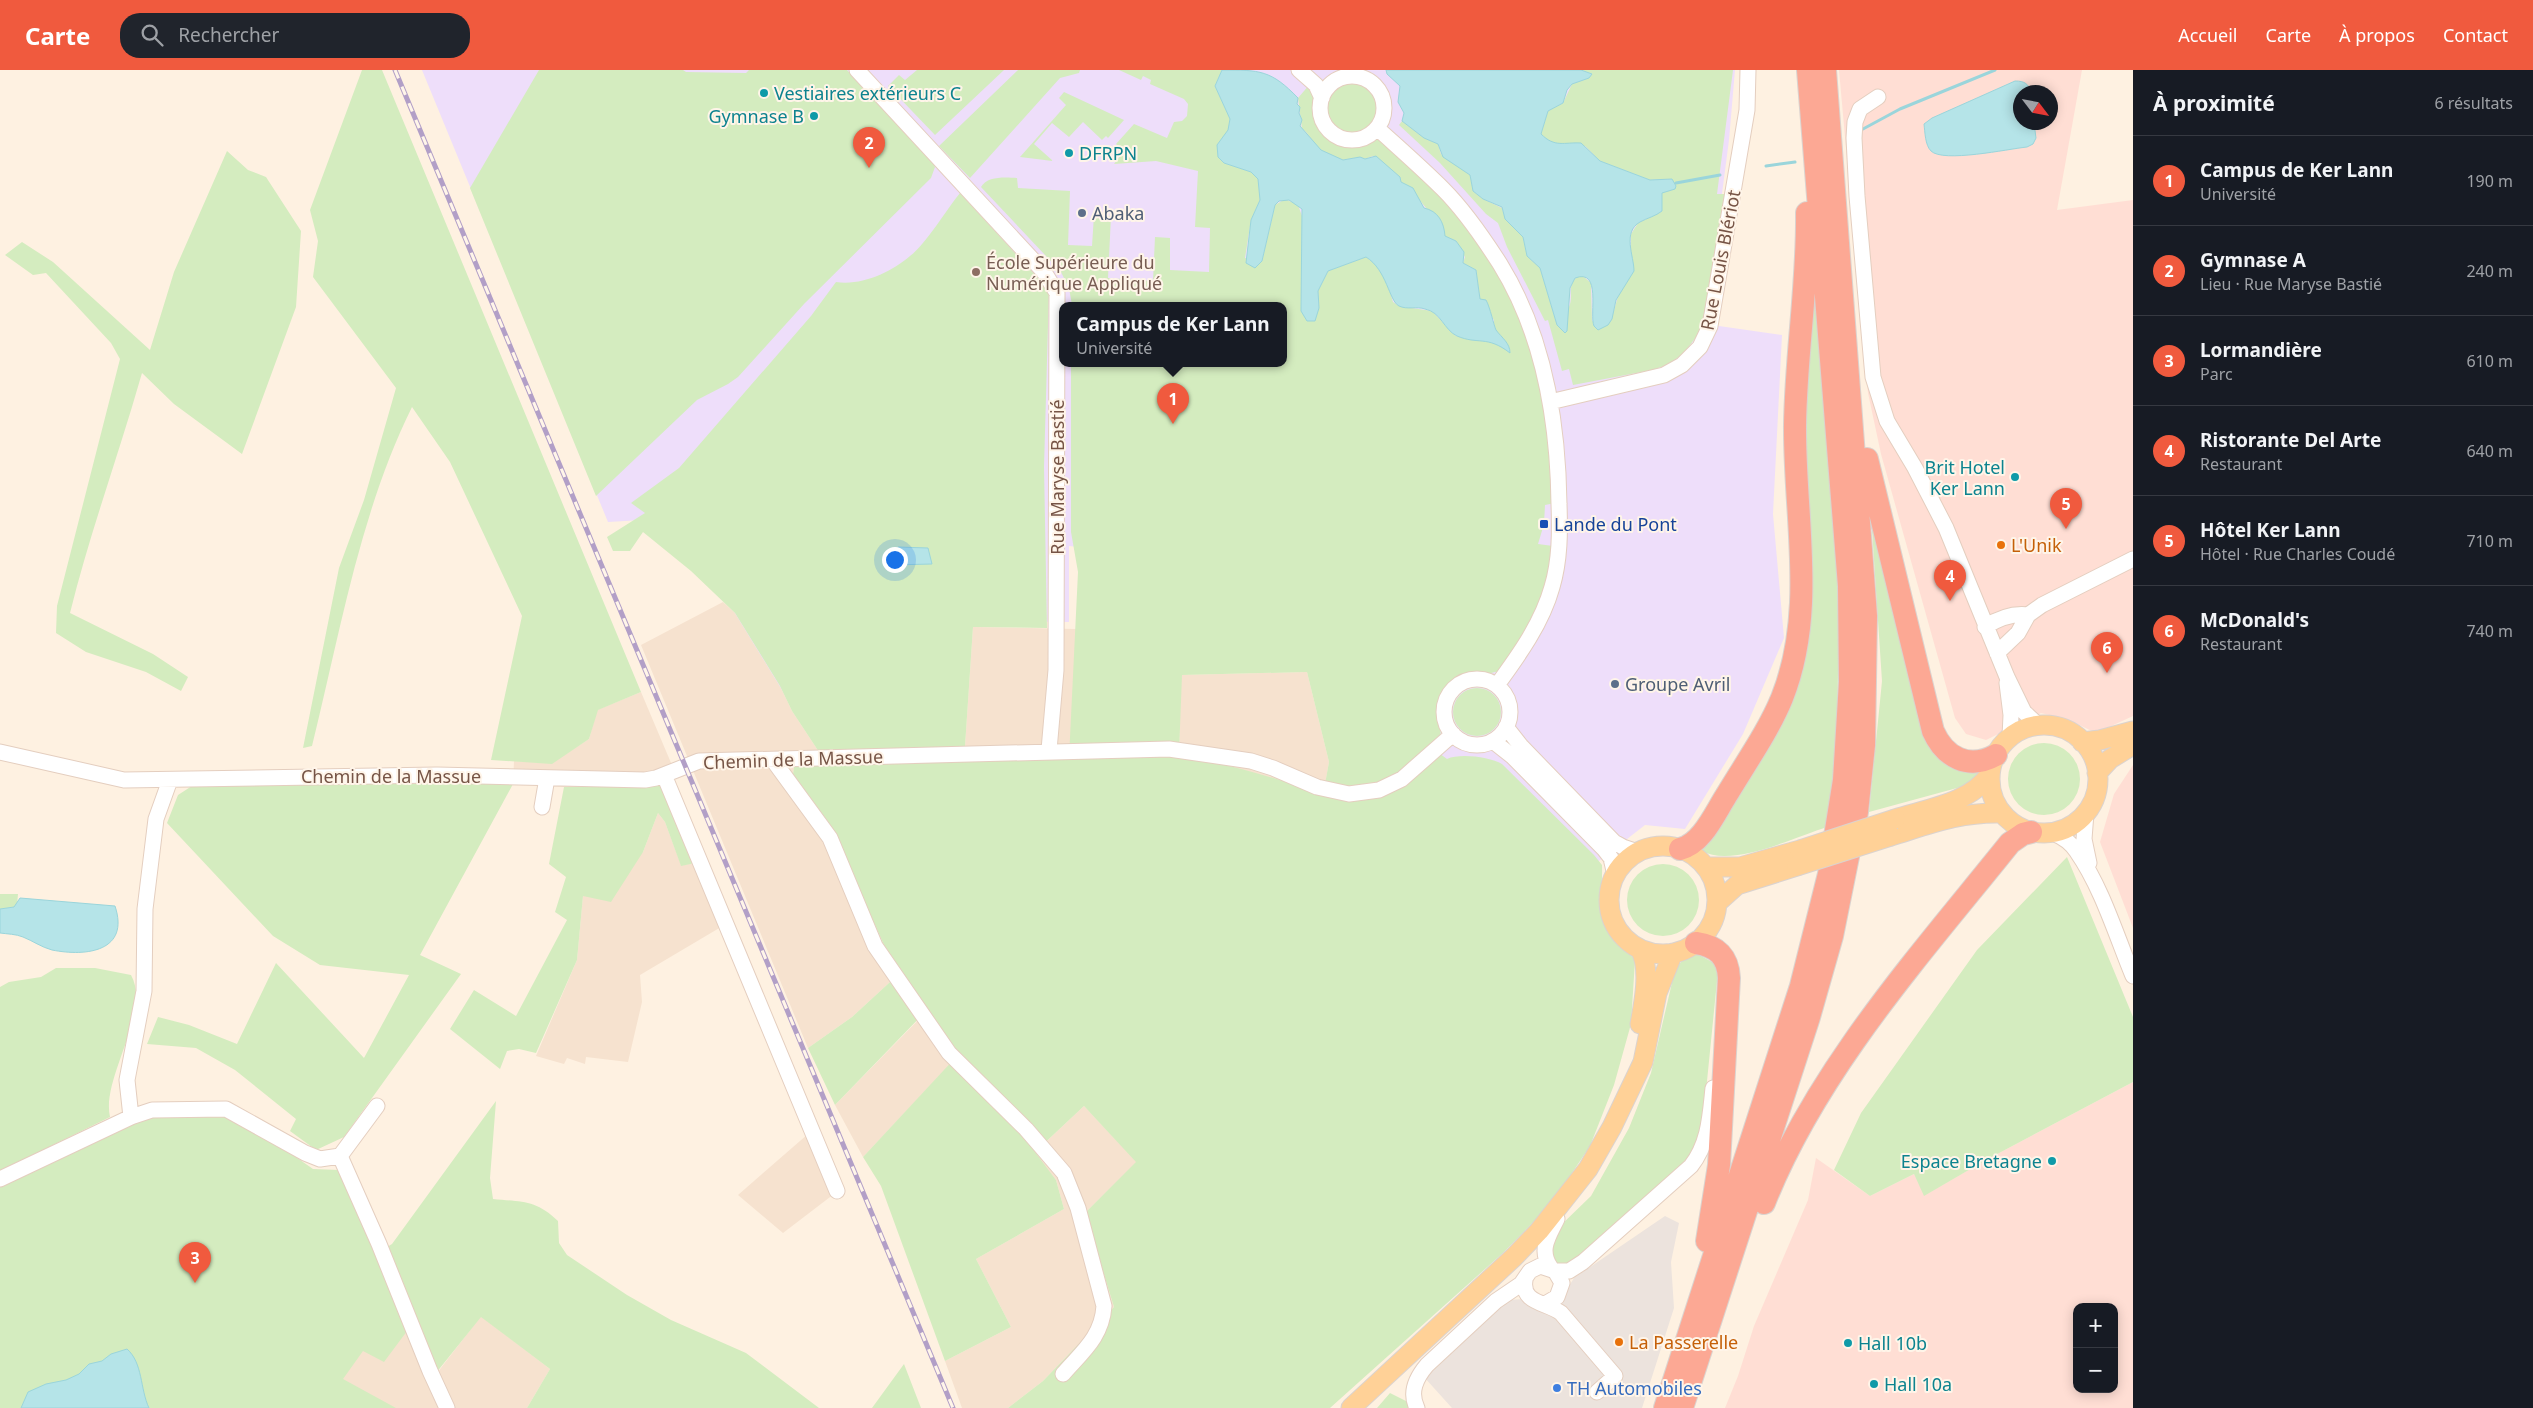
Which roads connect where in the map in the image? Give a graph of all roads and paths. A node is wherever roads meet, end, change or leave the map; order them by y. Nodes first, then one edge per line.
1 (857, 70) edge
2 (1299, 70) edge
3 (1315, 70) edge
4 (1748, 70) edge
5 (1804, 70) edge
6 (1808, 70) edge
7 (1826, 70) edge
8 (1356, 73) edge
9 (1340, 79) junction
10 (1878, 97) dead end
11 (1322, 98) junction
12 (1377, 128) junction
13 (1550, 402) junction
14 (2133, 560) edge
15 (2028, 615) junction
16 (1986, 627) junction
17 (1997, 653) junction
18 (2006, 677) junction
19 (1497, 685) junction
20 (2039, 726) junction
21 (1506, 728) junction
22 (2133, 731) edge
23 (1453, 734) junction
24 (2010, 737) junction
25 (1493, 740) junction
26 (2082, 742) junction
27 (2133, 745) edge
28 (1049, 750) junction
29 (0, 752) edge
30 (773, 760) junction
31 (1993, 764) junction
32 (2097, 773) junction
33 (664, 775) junction
34 (547, 778) junction
35 (170, 780) junction
36 (542, 807) dead end
37 (2001, 813) junction
38 (2086, 813) junction
39 (1893, 828) junction
40 (2042, 832) junction
41 (1680, 849) junction
42 (1638, 852) junction
43 (1798, 858) junction
44 (1706, 867) junction
45 (1615, 875) junction
46 (2095, 886) junction
47 (1717, 903) junction
48 (1696, 943) junction
49 (1640, 949) junction
50 (1673, 953) junction
51 (2133, 976) edge
52 (1727, 995) junction
53 (1623, 1101) junction
54 (377, 1106) dead end
55 (131, 1117) junction
56 (340, 1156) junction
57 (0, 1179) edge
58 (837, 1192) dead end
59 (1560, 1205) junction
60 (1553, 1269) junction
61 (1525, 1280) junction
62 (1506, 1294) junction
63 (1528, 1296) junction
64 (1551, 1300) junction
65 (1063, 1374) dead end
66 (1597, 1392) dead end
67 (448, 1408) edge
68 (1351, 1408) edge
69 (1417, 1408) edge
70 (1659, 1408) edge
71 (1665, 1408) edge
72 (1682, 1408) edge
73 (1688, 1408) edge

1 - 28 street, Rue Maryse Bastié
2 - 11 street
3 - 9 street
4 - 13 street, Rue Louis Blériot
5 - 41 highway
6 - 71 highway
7 - 31 highway
7 - 72 highway
8 - 9 street
8 - 12 street
9 - 11 street
10 - 16 street
11 - 12 street
12 - 13 street
13 - 19 street
14 - 15 street
15 - 16 street
15 - 17 street
16 - 17 street
17 - 18 street
18 - 20 street
18 - 24 street
19 - 21 street
19 - 23 street
20 - 24 main road
20 - 26 main road
21 - 25 street
21 - 42 street
22 - 26 main road
23 - 25 street
23 - 28 street, Chemin de la Massue
24 - 31 main road
25 - 45 street
26 - 32 main road
27 - 32 main road
28 - 30 street, Chemin de la Massue
29 - 35 street, Chemin de la Massue
30 - 33 street, Chemin de la Massue
30 - 65 street
31 - 37 main road
31 - 39 main road
32 - 38 main road
33 - 34 street, Chemin de la Massue
33 - 58 street
34 - 35 street, Chemin de la Massue
34 - 36 street
35 - 55 street
37 - 39 main road
37 - 40 main road
38 - 40 main road
38 - 46 street
39 - 43 main road, bridge
40 - 46 street
40 - 73 highway
41 - 42 main road
41 - 44 main road
42 - 45 main road
43 - 44 main road
43 - 47 main road
44 - 47 main road
45 - 49 main road
46 - 51 street
47 - 48 main road
48 - 50 main road
48 - 52 highway
49 - 50 main road
49 - 53 main road
50 - 53 main road
52 - 60 street
52 - 70 highway
53 - 59 main road
54 - 56 street
55 - 56 street
55 - 57 street
56 - 67 street
59 - 60 street
59 - 68 main road
60 - 61 street
60 - 64 street
61 - 62 street
61 - 63 street
62 - 63 street
62 - 69 street
63 - 64 street
64 - 66 street

